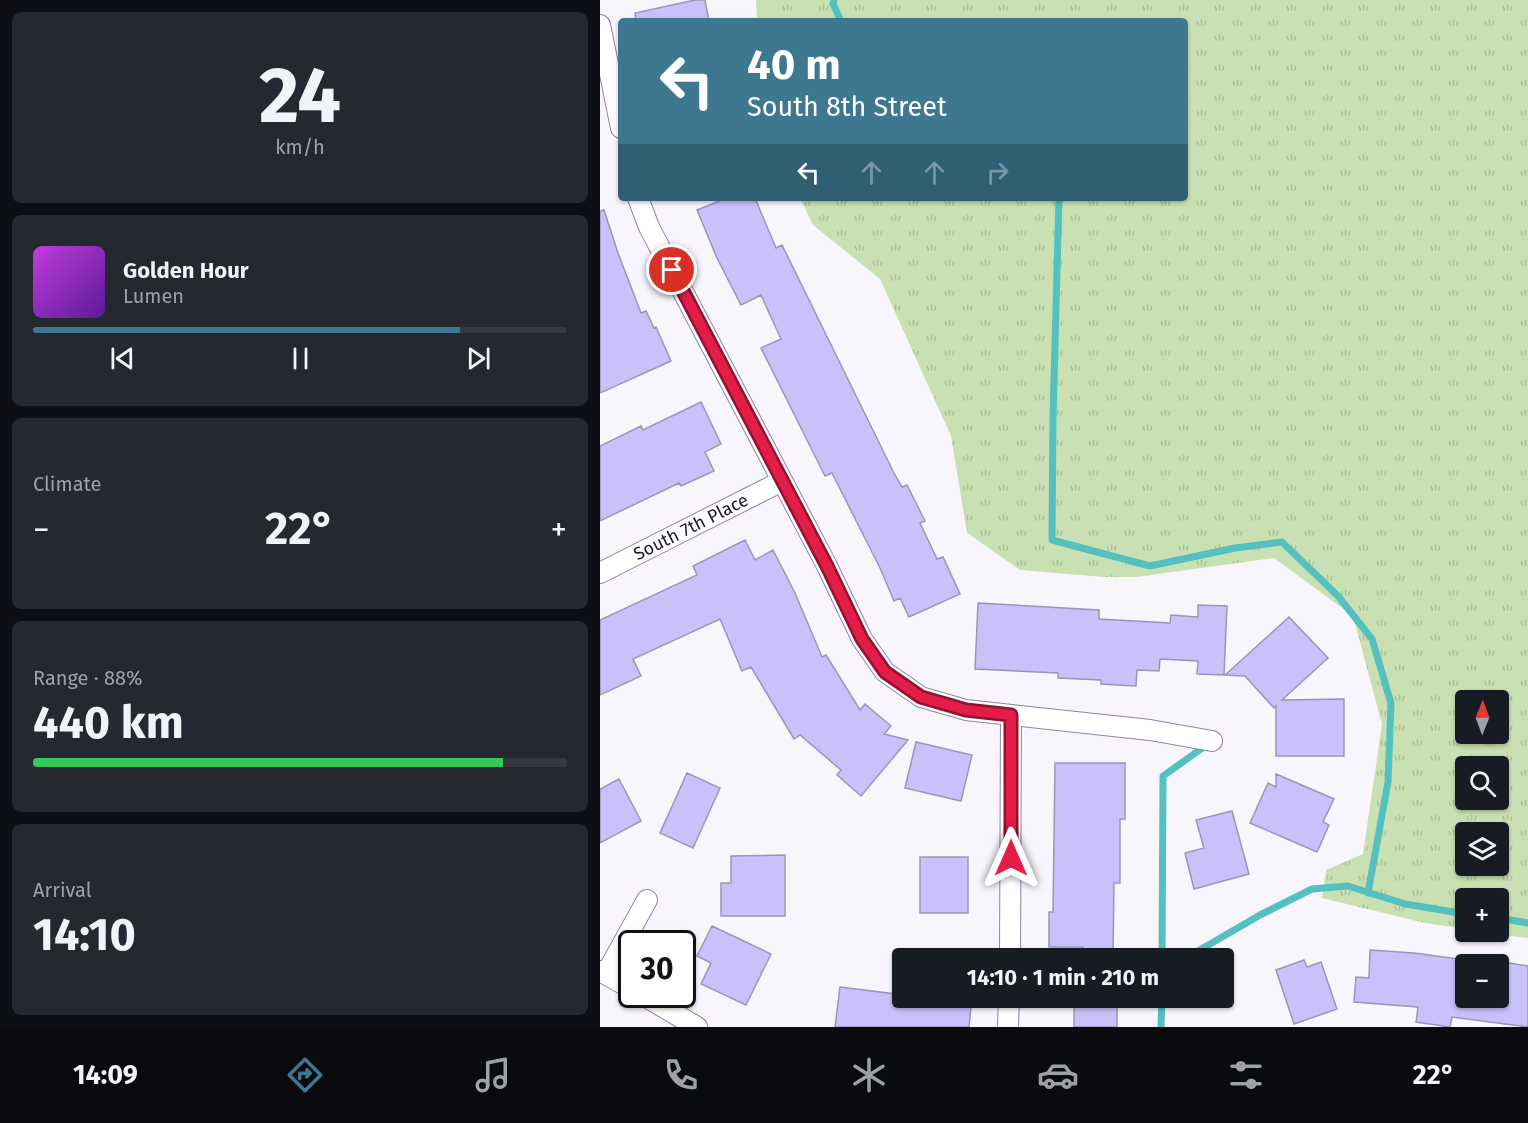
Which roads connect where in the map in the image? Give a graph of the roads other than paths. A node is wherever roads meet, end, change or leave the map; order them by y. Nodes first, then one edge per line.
1 (600, 25) edge
2 (618, 113) edge
3 (639, 201) edge
4 (782, 481) junction
5 (600, 573) edge
6 (1011, 715) junction
7 (1212, 741) dead end
8 (647, 900) dead end
9 (1010, 948) edge
10 (603, 973) edge
11 (618, 981) edge
12 (665, 1008) edge
13 (1009, 1008) edge
14 (697, 1027) edge
15 (1008, 1027) edge

1 - 2 street
3 - 4 street
4 - 5 street, South 7th Place
4 - 6 street
6 - 7 street
6 - 9 street
8 - 10 street
10 - 11 street
12 - 14 street
13 - 15 street

